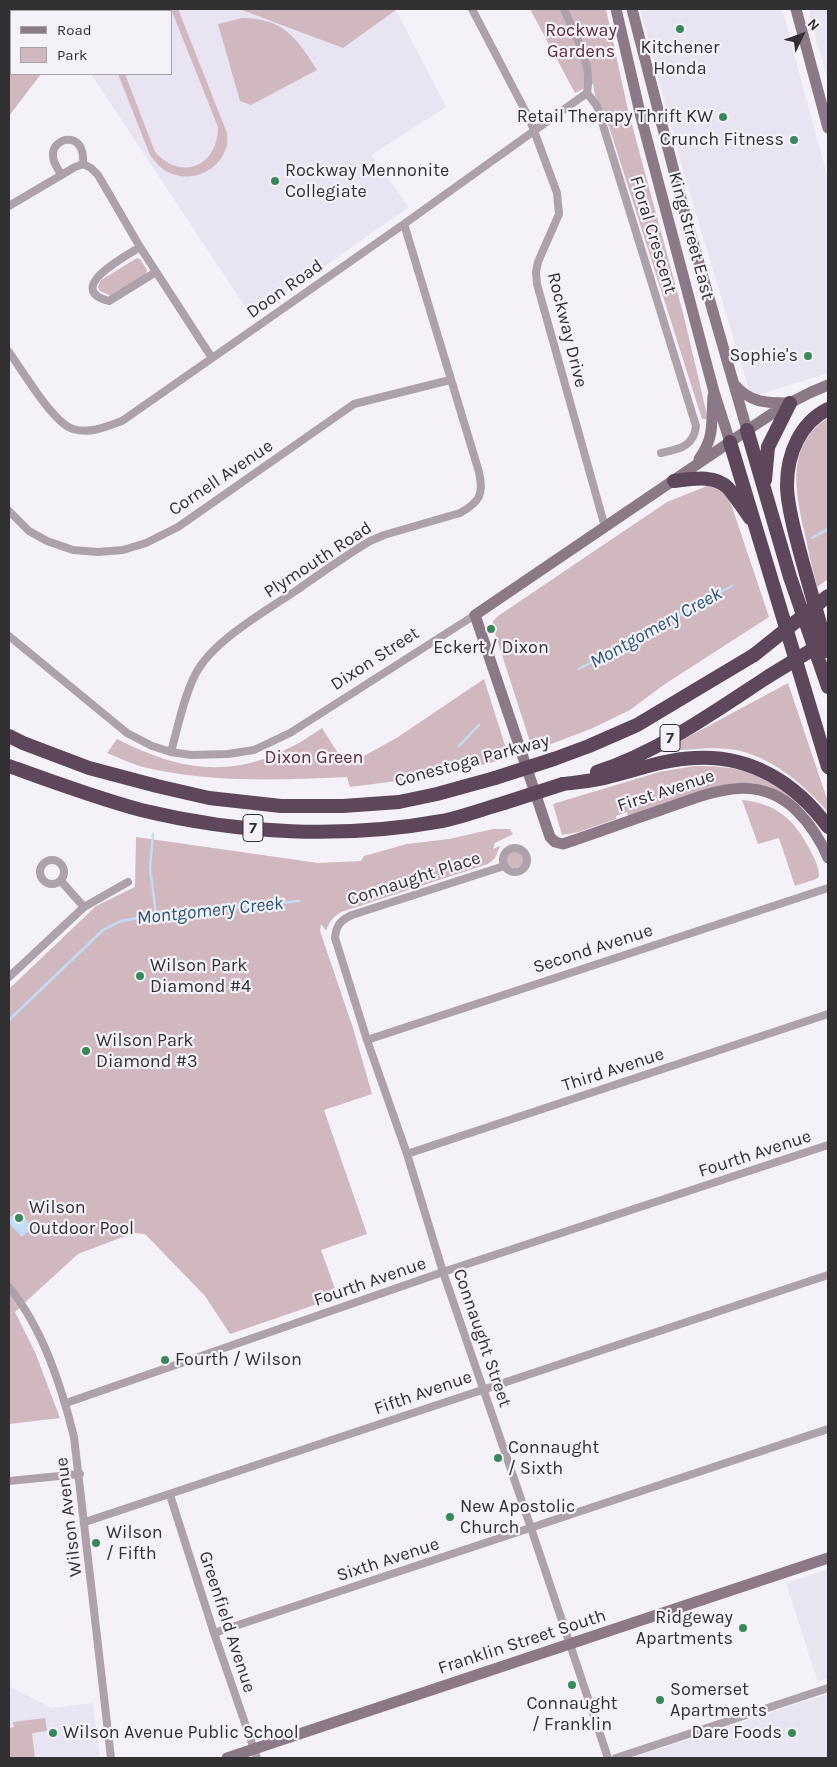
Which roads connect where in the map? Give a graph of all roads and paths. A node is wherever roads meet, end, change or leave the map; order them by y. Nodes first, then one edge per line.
1 (472, 9) edge
2 (564, 9) edge
3 (616, 9) edge
4 (632, 9) edge
5 (796, 9) edge
6 (587, 93) junction
7 (828, 128) edge
8 (534, 130) junction
9 (83, 164) junction
10 (61, 174) junction
11 (9, 206) edge
12 (404, 224) junction
13 (140, 247) junction
14 (156, 272) junction
15 (9, 352) edge
16 (212, 358) junction
17 (450, 380) junction
18 (733, 382) junction
19 (828, 385) edge
20 (714, 392) junction
21 (790, 403) junction
22 (828, 409) edge
23 (747, 430) junction
24 (730, 442) junction
25 (661, 453) dead end
26 (690, 470) junction
27 (674, 481) junction
28 (764, 488) junction
29 (9, 511) edge
30 (756, 526) junction
31 (604, 527) junction
32 (828, 596) edge
33 (828, 609) edge
34 (475, 615) junction
35 (9, 636) edge
36 (828, 640) edge
37 (828, 651) edge
38 (754, 655) junction
39 (828, 686) edge
40 (9, 736) edge
41 (171, 752) junction
42 (9, 766) edge
43 (828, 767) edge
44 (563, 784) junction
45 (828, 827) edge
46 (828, 858) edge
47 (504, 866) dead end
48 (61, 880) dead end
49 (128, 882) dead end
50 (828, 888) edge
51 (84, 907) junction
52 (337, 926) joint
53 (9, 977) edge
54 (828, 1014) edge
55 (367, 1040) junction
56 (828, 1145) edge
57 (407, 1154) junction
58 (443, 1272) junction
59 (828, 1275) edge
60 (9, 1287) edge
61 (484, 1389) junction
62 (66, 1403) junction
63 (828, 1430) edge
64 (80, 1474) junction
65 (9, 1481) edge
66 (170, 1495) junction
67 (85, 1522) junction
68 (531, 1528) junction
69 (828, 1558) edge
70 (214, 1633) junction
71 (569, 1644) junction
72 (828, 1688) edge
73 (256, 1754) edge
74 (110, 1758) edge
75 (227, 1758) edge
76 (608, 1758) edge
77 (616, 1758) edge

1 - 8 street, Rockway Drive
2 - 6 street
3 - 20 street, King Street East
4 - 18 street, King Street East
5 - 7 street
6 - 8 street, Doon Road
6 - 25 street, Floral Crescent
8 - 12 street, Doon Road
8 - 31 street, Rockway Drive
9 - 10 street
9 - 10 street
9 - 13 street
10 - 11 street
12 - 16 street, Doon Road
12 - 17 street, Plymouth Road
13 - 14 street
13 - 14 street
14 - 16 street
15 - 16 street, Doon Road
17 - 29 street, Cornell Avenue
17 - 41 street, Plymouth Road
18 - 21 street
18 - 23 street, King Street East
19 - 21 street, Dixon Street
20 - 24 street, King Street East
20 - 26 street
21 - 23 street, Dixon Street
21 - 28 highway
22 - 37 highway
23 - 24 street, Dixon Street
23 - 28 highway
24 - 26 street, Dixon Street
24 - 30 highway
26 - 27 street, Dixon Street
27 - 30 highway
27 - 31 street, Dixon Street
28 - 39 highway
30 - 43 highway
31 - 34 street, Dixon Street
32 - 38 highway, bridge
33 - 38 highway, Conestoga Parkway / 7, bridge
34 - 41 street, Dixon Street
34 - 46 street, First Avenue
35 - 41 street, Dixon Street
36 - 44 highway, 7, bridge
38 - 40 highway, Conestoga Parkway / 7, bridge
42 - 44 highway, 7, bridge
44 - 45 highway
47 - 52 street, Connaught Place
48 - 51 street
49 - 51 street
50 - 55 street, Second Avenue
51 - 53 street
52 - 55 street, Connaught Street
54 - 57 street, Third Avenue
55 - 57 street, Connaught Street
56 - 58 street, Fourth Avenue
57 - 58 street, Connaught Street
58 - 61 street, Connaught Street
58 - 62 street, Fourth Avenue
59 - 61 street, Fifth Avenue
60 - 62 street, Wilson Avenue
61 - 66 street, Fifth Avenue
61 - 68 street, Connaught Street
62 - 64 street, Wilson Avenue
63 - 68 street, Sixth Avenue
64 - 65 street
64 - 67 street, Wilson Avenue
66 - 67 street, Fifth Avenue
66 - 70 street, Greenfield Avenue
67 - 74 street, Wilson Avenue
68 - 70 street, Sixth Avenue
68 - 71 street, Connaught Street
69 - 71 street, Franklin Street South
70 - 73 street, Greenfield Avenue
71 - 73 street, Franklin Street South
71 - 76 street, Connaught Street
72 - 77 street
73 - 75 street, Franklin Street South

